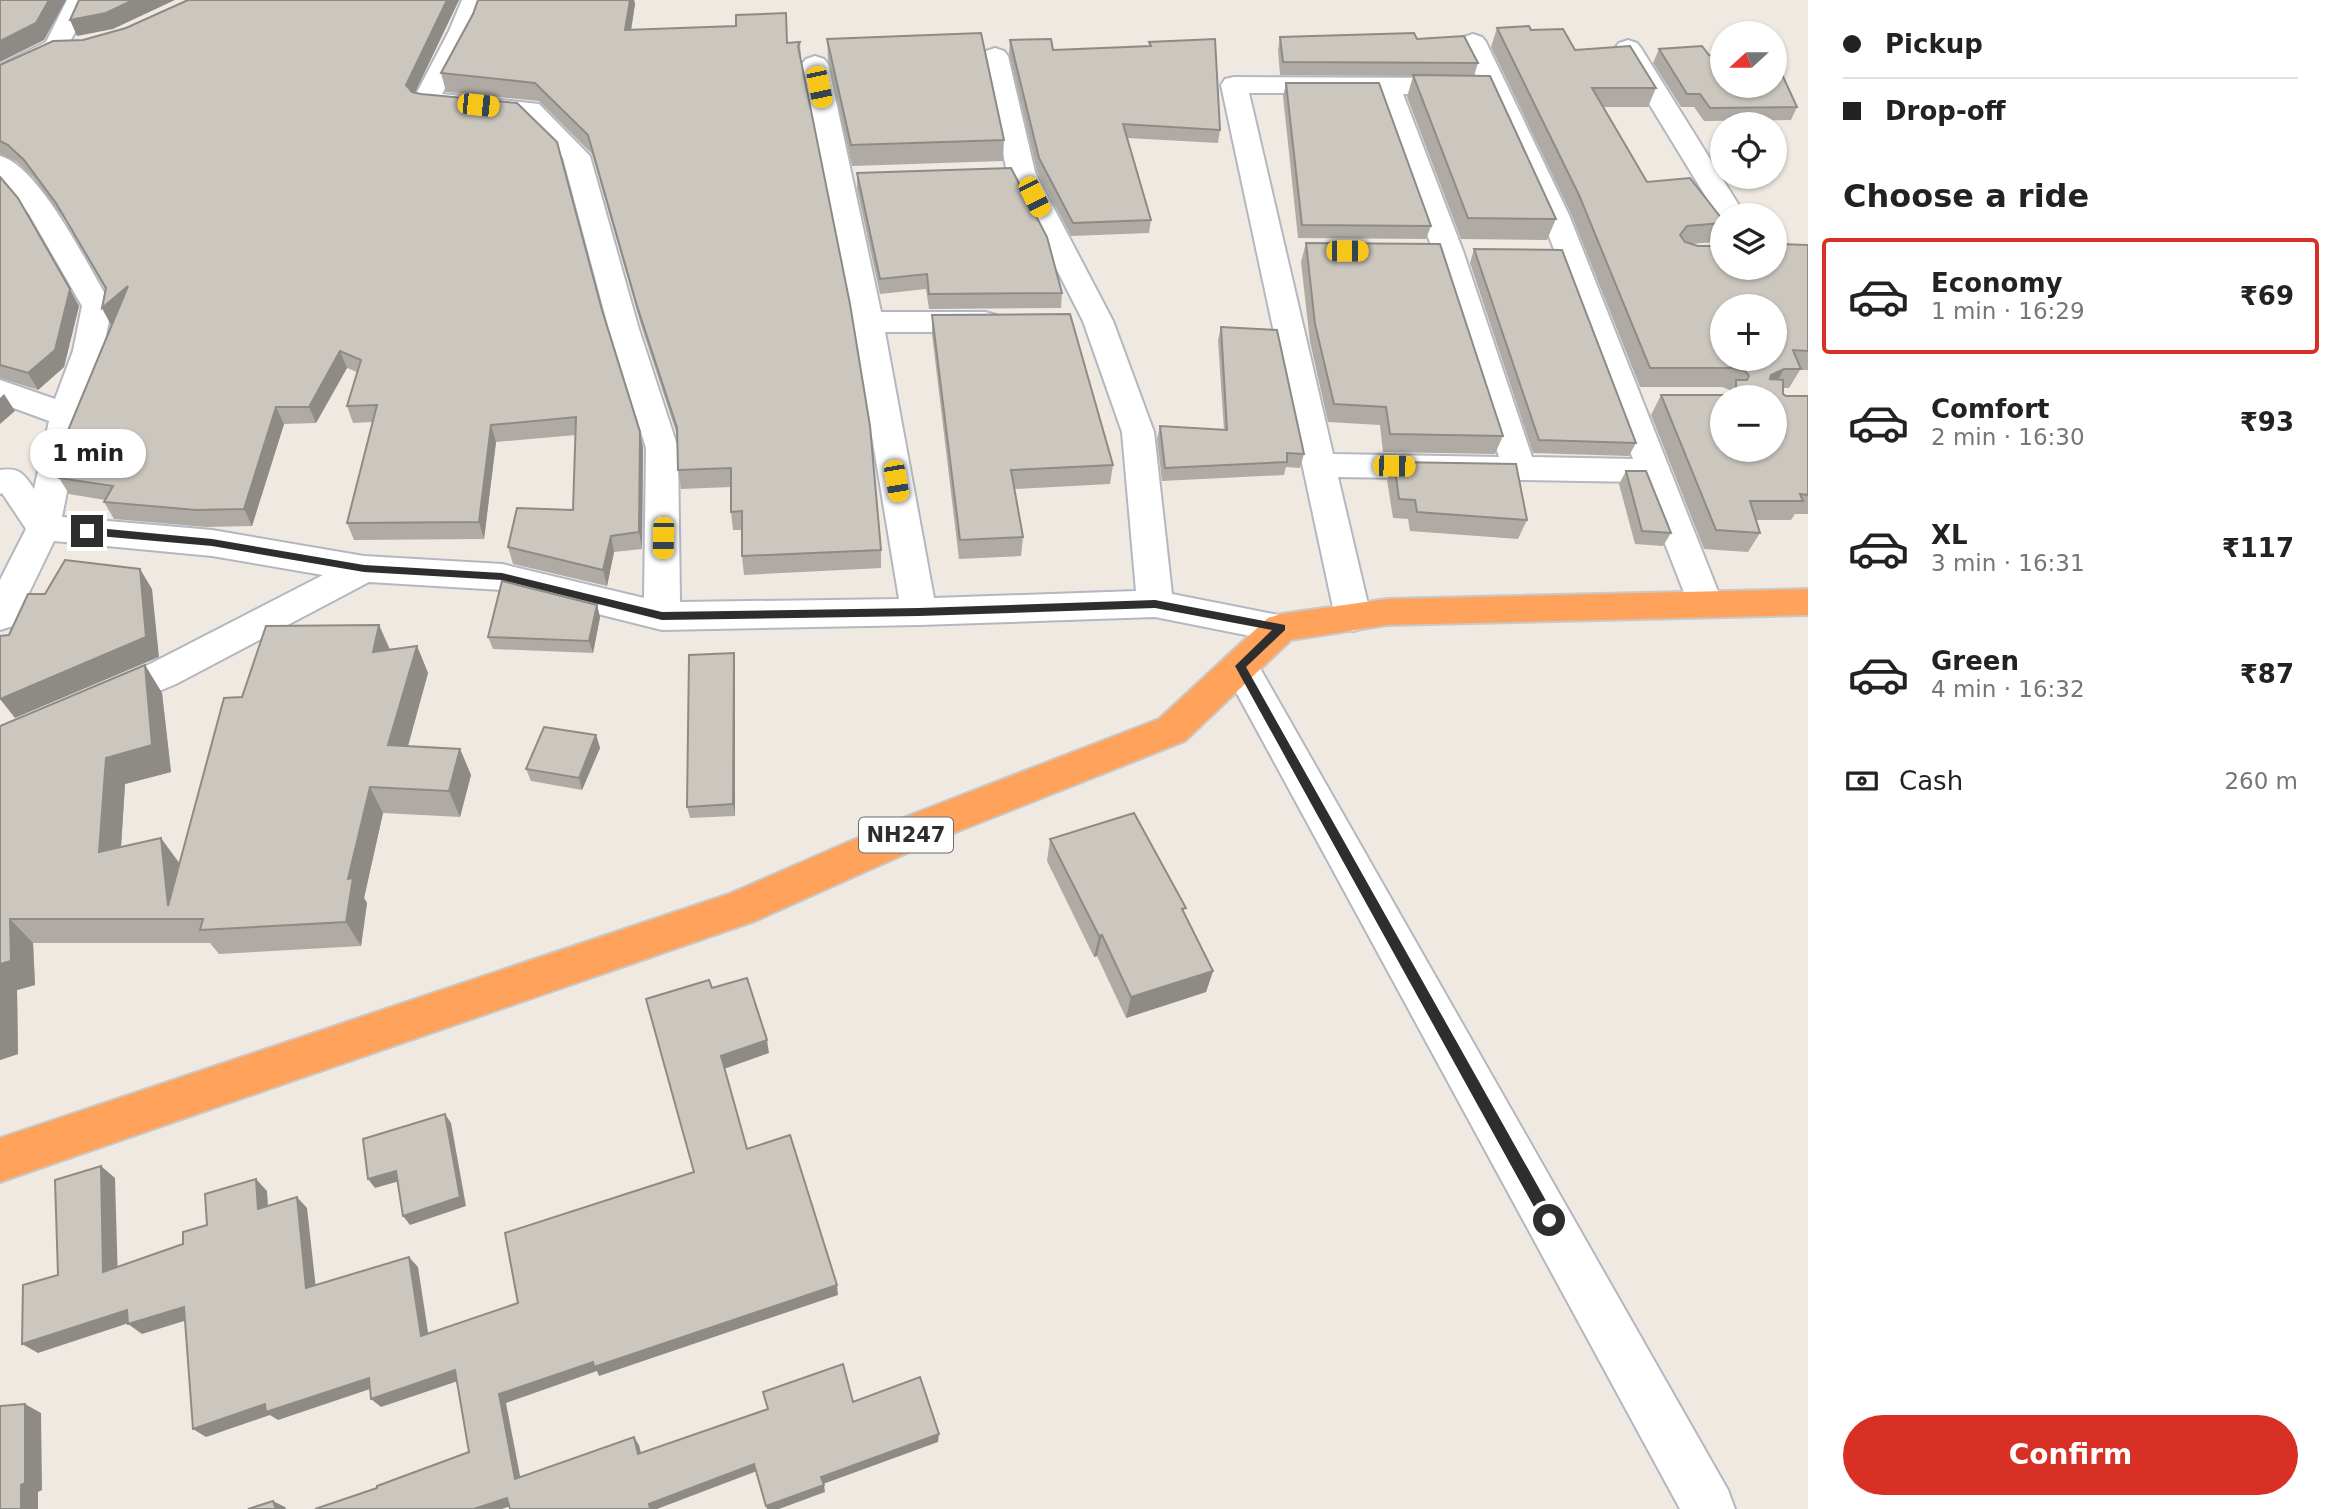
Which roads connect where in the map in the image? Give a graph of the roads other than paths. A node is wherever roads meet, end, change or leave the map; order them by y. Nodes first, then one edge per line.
1 (79, 0) edge
2 (474, 0) edge
3 (1472, 43) dead end
4 (56, 47) junction
5 (85, 47) edge
6 (1628, 48) edge
7 (995, 56) dead end
8 (815, 64) dead end
9 (0, 75) edge
10 (1387, 86) junction
11 (1493, 87) junction
12 (0, 164) edge
13 (1724, 203) edge
14 (1017, 321) edge
15 (868, 322) junction
16 (0, 391) edge
17 (66, 415) junction
18 (1319, 465) junction
19 (1519, 468) junction
20 (1654, 471) junction
21 (0, 482) edge
22 (43, 528) junction
23 (364, 569) junction
24 (1808, 602) edge
25 (1155, 604) junction
26 (1704, 604) junction
27 (919, 612) junction
28 (0, 616) edge
29 (662, 616) junction
30 (1353, 617) junction
31 (1281, 628) junction
32 (1240, 666) junction
33 (75, 712) edge
34 (0, 1160) edge
35 (1709, 1509) edge

1 - 4 street
2 - 29 street
3 - 11 street
4 - 5 street
4 - 9 street
6 - 13 street
7 - 25 street
8 - 15 street
10 - 11 street
10 - 18 street
10 - 19 street
11 - 20 street
12 - 17 street
14 - 15 street
15 - 27 street
16 - 17 street
17 - 22 street
18 - 19 street
18 - 30 street
19 - 20 street
20 - 26 street
21 - 22 street
22 - 23 street
22 - 28 street
23 - 29 street
23 - 33 street
24 - 26 highway
25 - 27 street
25 - 31 street
26 - 30 highway
27 - 29 street
30 - 31 highway
31 - 32 highway, NH247
32 - 34 highway, NH247
32 - 35 street

